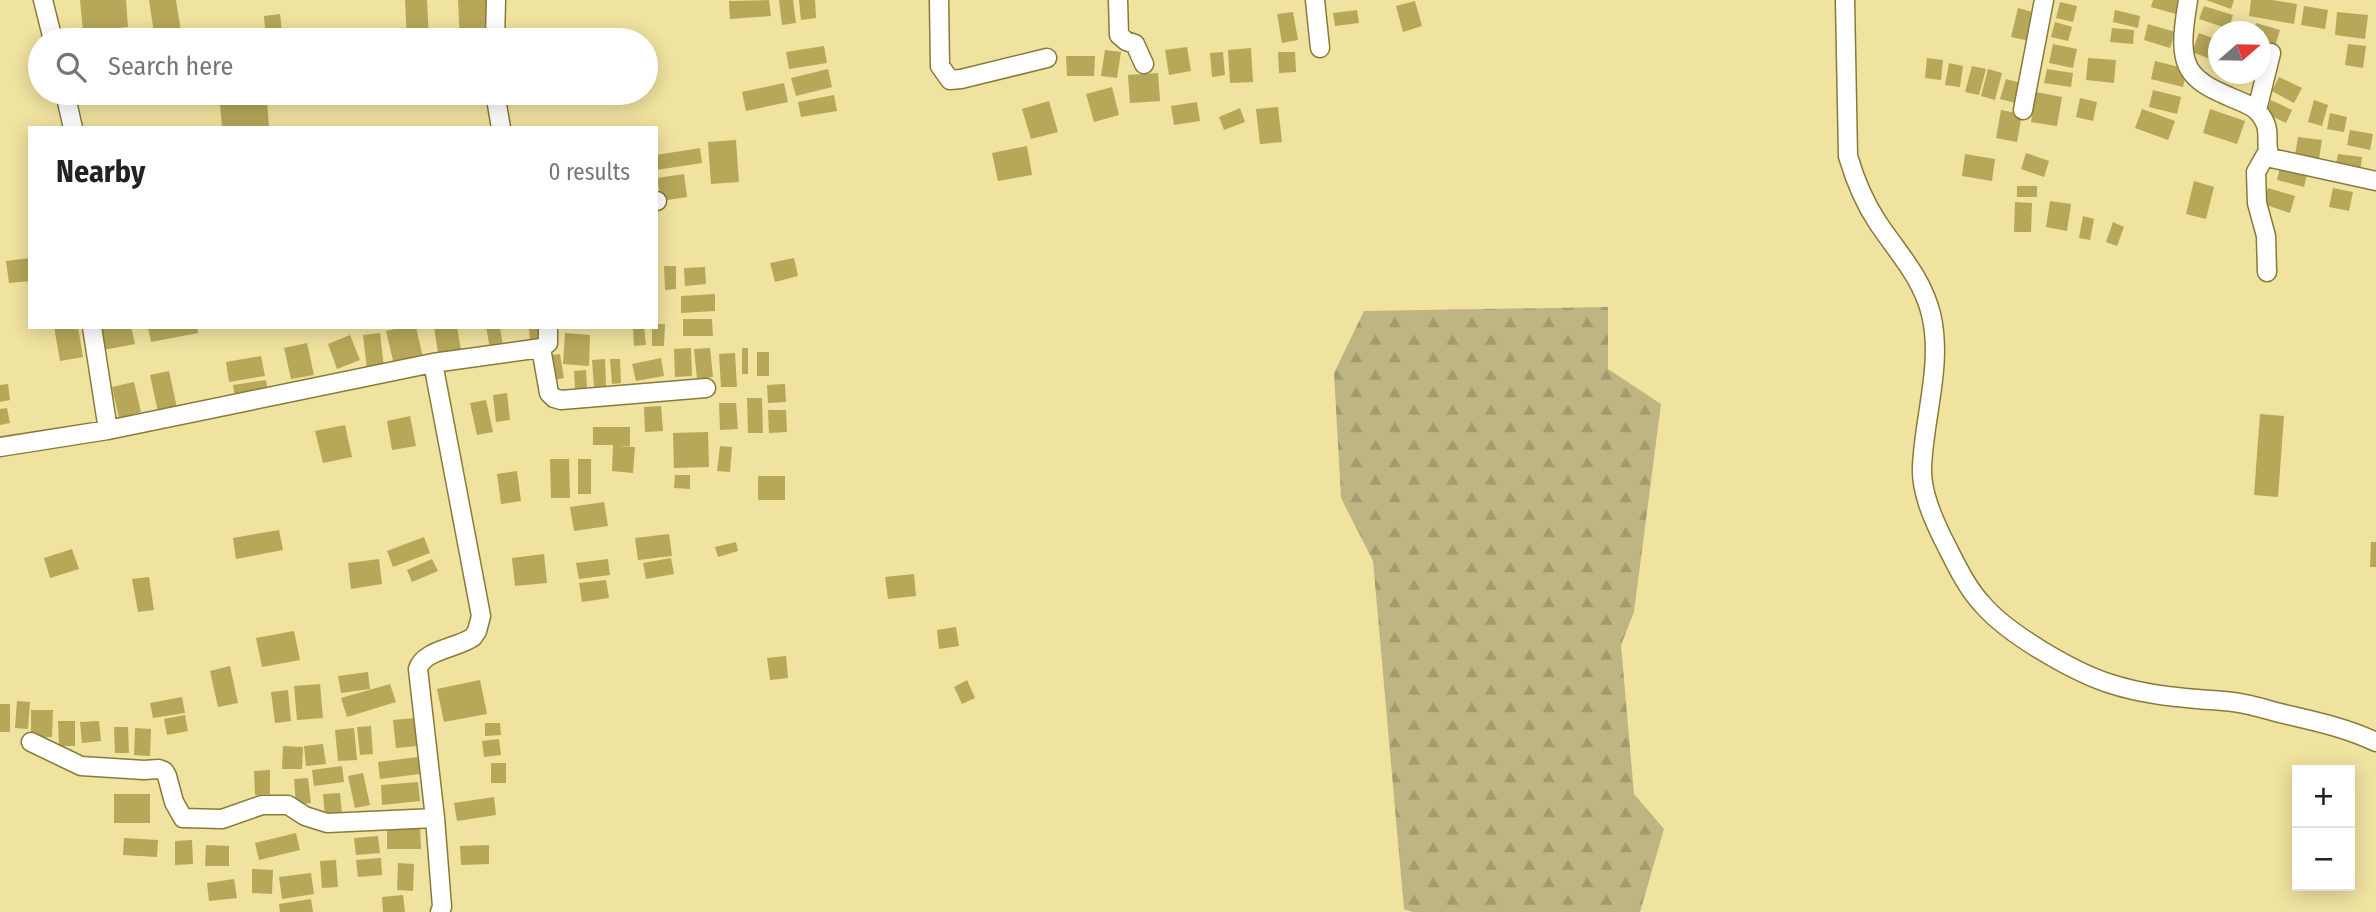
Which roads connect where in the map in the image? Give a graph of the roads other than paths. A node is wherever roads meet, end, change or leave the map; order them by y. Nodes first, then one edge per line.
1 (43, 0) edge
2 (496, 0) edge
3 (940, 0) edge
4 (1118, 0) edge
5 (1315, 0) edge
6 (1845, 0) edge
7 (2044, 0) edge
8 (2188, 0) edge
9 (50, 28) edge
10 (495, 28) edge
11 (1320, 48) dead end
12 (2272, 52) dead end
13 (1047, 58) dead end
14 (1144, 64) dead end
15 (68, 105) edge
16 (496, 105) edge
17 (2023, 110) dead end
18 (2257, 110) junction
19 (73, 126) edge
20 (500, 126) edge
21 (2267, 151) junction
22 (2376, 181) edge
23 (2267, 272) dead end
24 (92, 329) edge
25 (548, 329) edge
26 (541, 348) junction
27 (433, 363) junction
28 (706, 388) dead end
29 (108, 430) junction
30 (0, 447) edge
31 (31, 742) dead end
32 (2376, 742) edge
33 (435, 818) junction
34 (440, 912) edge

1 - 9 street
2 - 10 street
3 - 13 street
4 - 14 street
5 - 11 street
6 - 32 street
7 - 17 street
8 - 18 street
12 - 18 street
15 - 19 street
16 - 20 street
18 - 21 street
21 - 22 street
21 - 23 street
24 - 29 street
25 - 26 street
26 - 27 street
26 - 28 street
27 - 29 street
27 - 33 street
29 - 30 street
31 - 33 street
33 - 34 street

